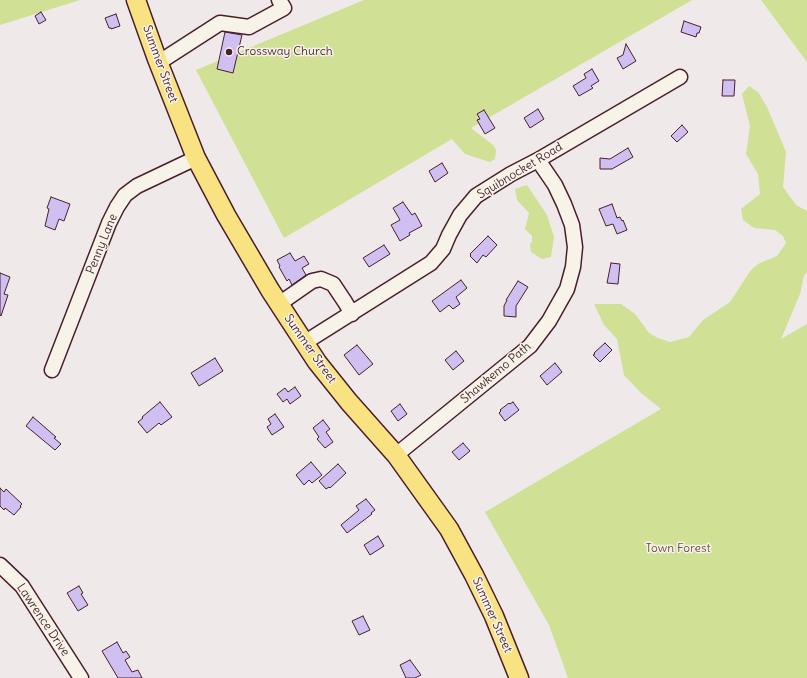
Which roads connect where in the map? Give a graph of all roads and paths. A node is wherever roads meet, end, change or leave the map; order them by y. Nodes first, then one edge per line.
1 (136, 0) edge
2 (279, 0) edge
3 (158, 63) junction
4 (680, 77) dead end
5 (196, 158) junction
6 (538, 160) junction
7 (279, 304) junction
8 (352, 314) junction
9 (304, 343) junction
10 (52, 370) dead end
11 (396, 455) junction
12 (0, 565) edge
13 (81, 678) edge
14 (519, 678) edge

1 - 3 main road, Summer Street
2 - 3 street
3 - 5 main road, Summer Street
4 - 6 street, Squibnocket Road
5 - 7 main road, Summer Street
5 - 10 street, Penny Lane
6 - 8 street, Squibnocket Road
6 - 11 street, Shawkemo Path
7 - 8 street
7 - 9 main road, Summer Street
8 - 9 street, Squibnocket Road
9 - 11 main road, Summer Street
11 - 14 main road, Summer Street
12 - 13 street, Lawrence Drive

